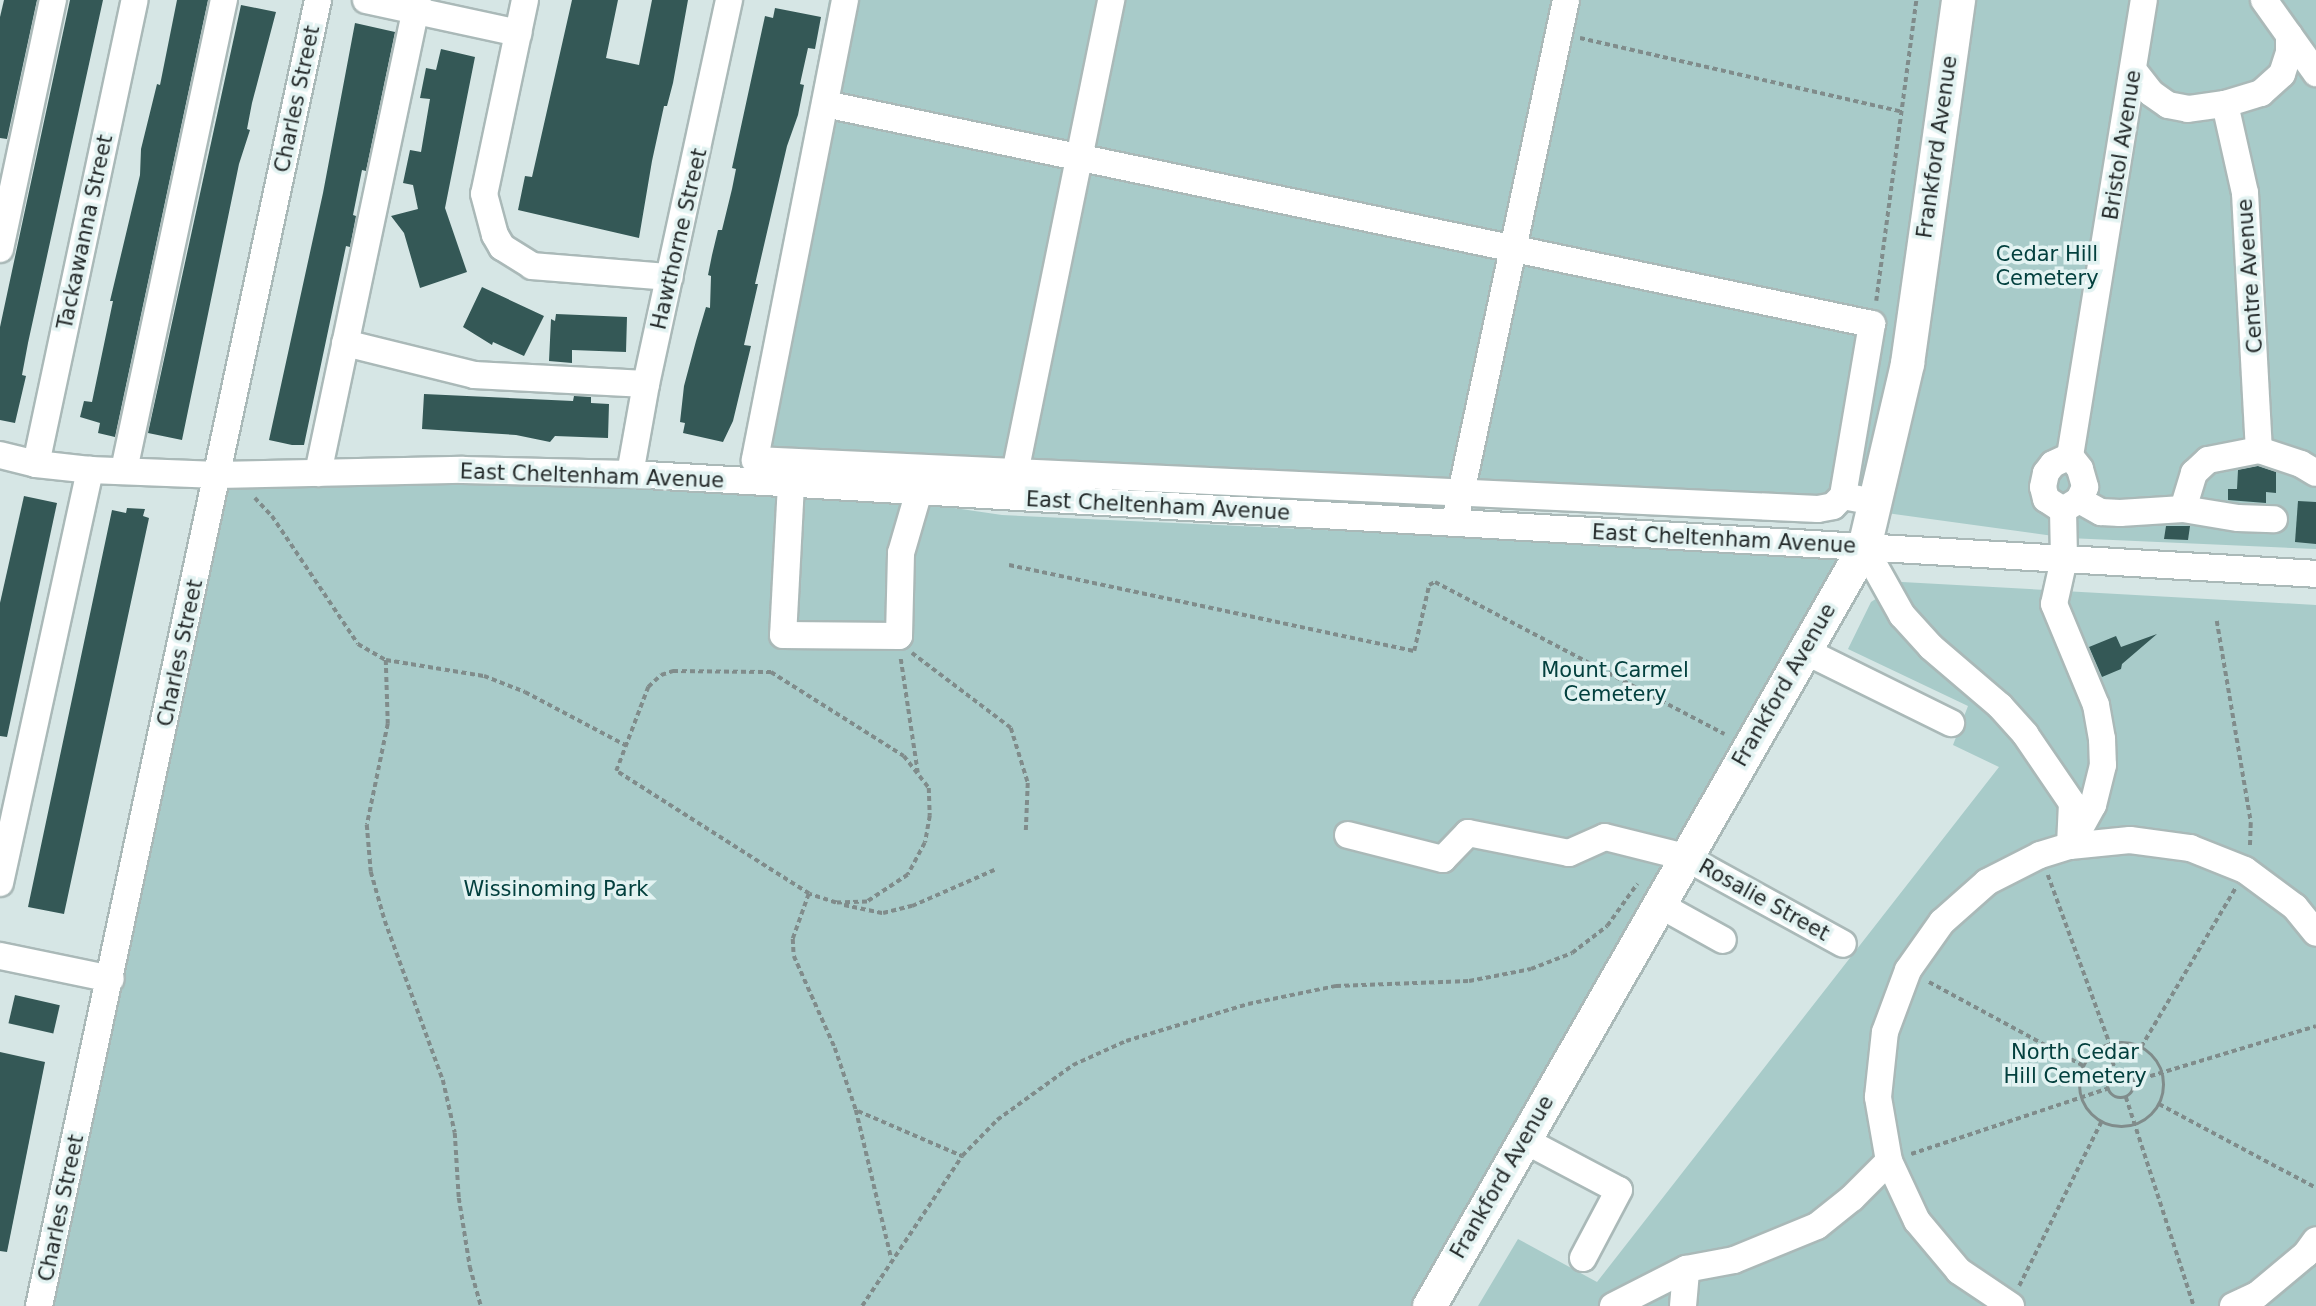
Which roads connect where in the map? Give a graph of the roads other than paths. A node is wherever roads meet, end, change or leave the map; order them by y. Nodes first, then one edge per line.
1 (53, 0) edge
2 (135, 0) edge
3 (224, 0) edge
4 (318, 0) edge
5 (366, 0) edge
6 (525, 0) edge
7 (845, 0) edge
8 (1111, 0) edge
9 (1566, 0) edge
10 (1958, 0) edge
11 (2144, 0) edge
12 (2264, 0) edge
13 (730, 2) edge
14 (416, 5) edge
15 (518, 33) junction
16 (2289, 35) junction
17 (2134, 71) junction
18 (2316, 74) edge
19 (825, 104) junction
20 (2225, 104) junction
21 (1081, 157) junction
22 (1513, 247) junction
23 (0, 248) edge
24 (670, 277) junction
25 (345, 343) junction
26 (646, 384) junction
27 (2259, 450) junction
28 (0, 455) edge
29 (2070, 456) junction
30 (36, 464) junction
31 (90, 470) junction
32 (124, 470) junction
33 (318, 473) junction
34 (1015, 473) junction
35 (2316, 473) edge
36 (630, 474) junction
37 (218, 475) junction
38 (790, 484) junction
39 (919, 491) junction
40 (1460, 495) junction
41 (1858, 499) junction
42 (2071, 505) junction
43 (2183, 509) junction
44 (2274, 519) dead end
45 (1454, 523) junction
46 (1864, 547) junction
47 (2064, 559) junction
48 (2316, 574) edge
49 (1805, 651) junction
50 (1951, 723) dead end
51 (1348, 835) dead end
52 (2070, 846) junction
53 (1685, 857) junction
54 (0, 883) edge
55 (1648, 894) junction
56 (2316, 933) edge
57 (1723, 940) dead end
58 (1843, 944) dead end
59 (0, 956) edge
60 (111, 979) junction
61 (1524, 1140) junction
62 (1889, 1161) junction
63 (2316, 1240) edge
64 (1583, 1258) dead end
65 (1686, 1269) junction
66 (39, 1306) edge
67 (1429, 1306) edge
68 (1613, 1306) edge
69 (1683, 1306) edge
70 (2010, 1306) edge
71 (2233, 1306) edge

1 - 23 street
2 - 30 street, Tackawanna Street
3 - 32 street
4 - 37 street, Charles Street
5 - 14 street
6 - 15 street
7 - 19 street
8 - 21 street
9 - 22 street
10 - 41 main road, Frankford Avenue
11 - 17 street, Bristol Avenue
12 - 16 street
13 - 24 street, Hawthorne Street
14 - 15 street
14 - 25 street
15 - 24 street
16 - 18 street
16 - 20 street
17 - 20 street
17 - 29 street, Bristol Avenue
19 - 21 street
19 - 34 street
20 - 27 street, Centre Avenue
21 - 22 street
21 - 34 street
22 - 40 street
22 - 41 street
24 - 26 street, Hawthorne Street
25 - 26 street
25 - 33 street
26 - 36 street, Hawthorne Street
27 - 35 street
27 - 43 street
28 - 30 street, East Cheltenham Avenue
29 - 42 street
29 - 42 street
30 - 31 street, East Cheltenham Avenue
31 - 32 street, East Cheltenham Avenue
31 - 54 street
32 - 37 street, East Cheltenham Avenue
33 - 36 street, East Cheltenham Avenue
33 - 37 street, East Cheltenham Avenue
34 - 40 street
36 - 38 street, East Cheltenham Avenue
37 - 60 street, Charles Street
38 - 39 street, East Cheltenham Avenue
38 - 39 street
39 - 45 street, East Cheltenham Avenue
40 - 41 street
40 - 45 street
41 - 46 main road, Frankford Avenue
42 - 43 street
42 - 47 street
43 - 44 street
45 - 46 street, East Cheltenham Avenue
46 - 47 street, East Cheltenham Avenue
46 - 49 main road, Frankford Avenue
46 - 52 street
47 - 48 street, East Cheltenham Avenue
47 - 52 street
49 - 50 street
49 - 53 main road, Frankford Avenue
51 - 53 street, Rosalie Street
52 - 56 street
52 - 62 street
53 - 55 main road, Frankford Avenue
53 - 58 street, Rosalie Street
55 - 57 street
55 - 61 main road, Frankford Avenue
59 - 60 street
60 - 66 street, Charles Street
61 - 64 street
61 - 67 main road, Frankford Avenue
62 - 65 street
62 - 70 street
63 - 71 street
65 - 68 street
65 - 69 street

